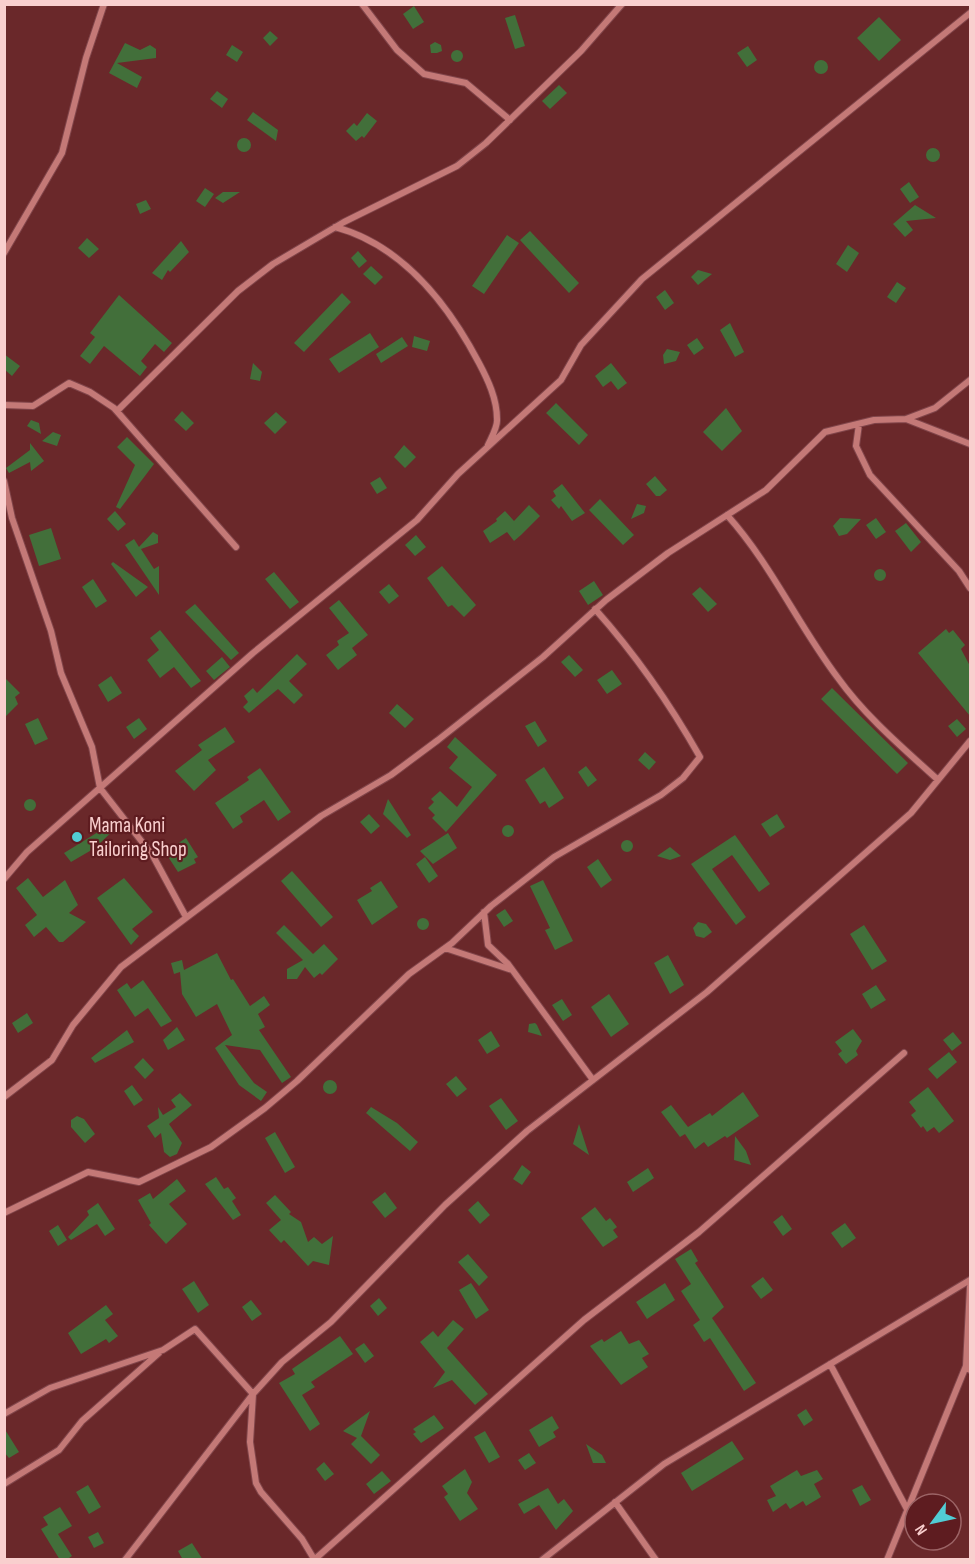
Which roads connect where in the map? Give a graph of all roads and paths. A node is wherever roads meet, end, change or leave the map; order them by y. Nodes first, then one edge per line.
1 (104, 4) edge
2 (362, 4) edge
3 (622, 4) edge
4 (970, 13) edge
5 (510, 120) junction
6 (335, 227) junction
7 (4, 253) edge
8 (970, 380) edge
9 (4, 405) edge
10 (117, 411) junction
11 (906, 419) junction
12 (859, 424) junction
13 (970, 444) edge
14 (487, 448) junction
15 (4, 481) edge
16 (727, 515) junction
17 (236, 547) dead end
18 (970, 588) edge
19 (596, 609) junction
20 (970, 741) edge
21 (938, 780) junction
22 (100, 788) junction
23 (4, 879) edge
24 (484, 912) junction
25 (186, 917) junction
26 (445, 948) junction
27 (513, 970) junction
28 (904, 1053) dead end
29 (593, 1080) junction
30 (4, 1097) edge
31 (4, 1213) edge
32 (970, 1280) edge
33 (970, 1287) edge
34 (163, 1350) junction
35 (830, 1364) junction
36 (968, 1368) edge
37 (253, 1394) junction
38 (4, 1414) edge
39 (4, 1484) edge
40 (916, 1492) edge
41 (615, 1502) junction
42 (903, 1502) edge
43 (903, 1523) edge
44 (314, 1559) edge
45 (125, 1560) edge
46 (542, 1560) edge
47 (656, 1560) edge
48 (887, 1560) edge

1 - 7 street
2 - 5 street
3 - 5 street
4 - 14 street
5 - 6 street
6 - 10 street
6 - 14 street
8 - 11 street
9 - 10 street
10 - 17 street
11 - 12 street
11 - 13 street
12 - 16 street
12 - 18 street
14 - 22 street
15 - 22 street
16 - 19 street
16 - 21 street
19 - 24 street
19 - 25 street
20 - 21 street
21 - 29 street
22 - 23 street
22 - 25 street
24 - 26 street
24 - 27 street
25 - 30 street
26 - 27 street
26 - 31 street
27 - 29 street
28 - 44 street
29 - 37 street
32 - 35 street
33 - 36 street
34 - 37 street
34 - 38 street
34 - 39 street
35 - 41 street
35 - 42 street
36 - 40 street
37 - 44 street
37 - 45 street
41 - 46 street
41 - 47 street
43 - 48 street

